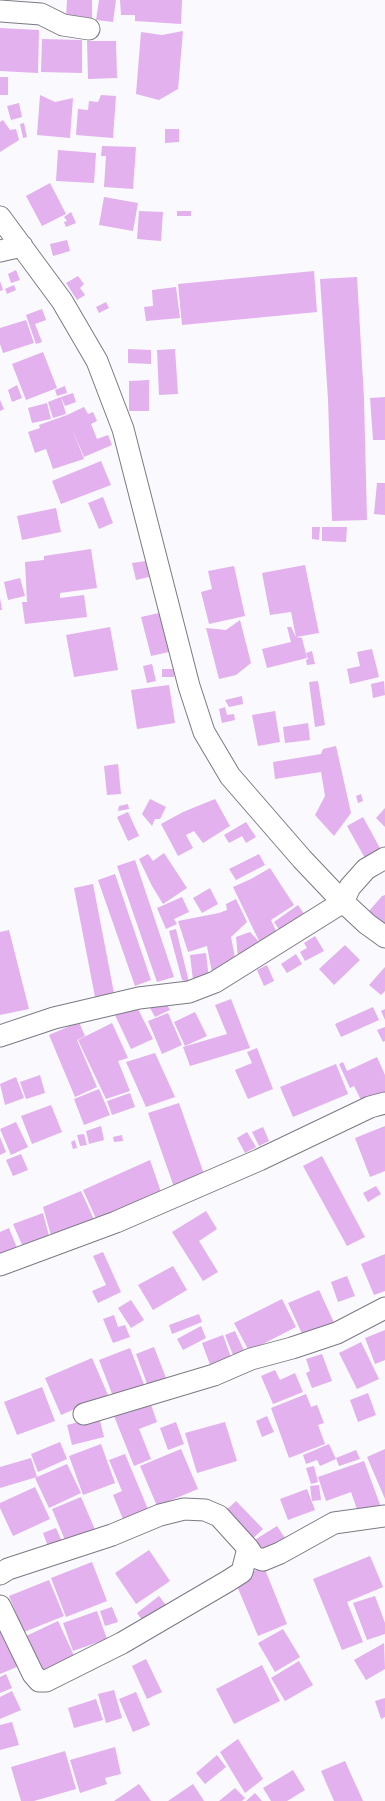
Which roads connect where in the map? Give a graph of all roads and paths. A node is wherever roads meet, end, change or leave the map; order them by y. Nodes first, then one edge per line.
1 (0, 11) edge
2 (89, 28) dead end
3 (0, 217) edge
4 (22, 246) junction
5 (0, 251) edge
6 (385, 858) edge
7 (343, 902) junction
8 (385, 937) edge
9 (0, 1036) edge
10 (385, 1103) edge
11 (0, 1265) edge
12 (385, 1308) edge
13 (84, 1414) dead end
14 (385, 1516) edge
15 (248, 1548) junction
16 (0, 1574) edge
17 (0, 1606) edge

1 - 2 street
3 - 4 street
4 - 5 street
4 - 7 street
6 - 7 street
7 - 8 street
7 - 9 street
10 - 11 street
12 - 13 street
14 - 15 street
15 - 16 street
15 - 17 street

